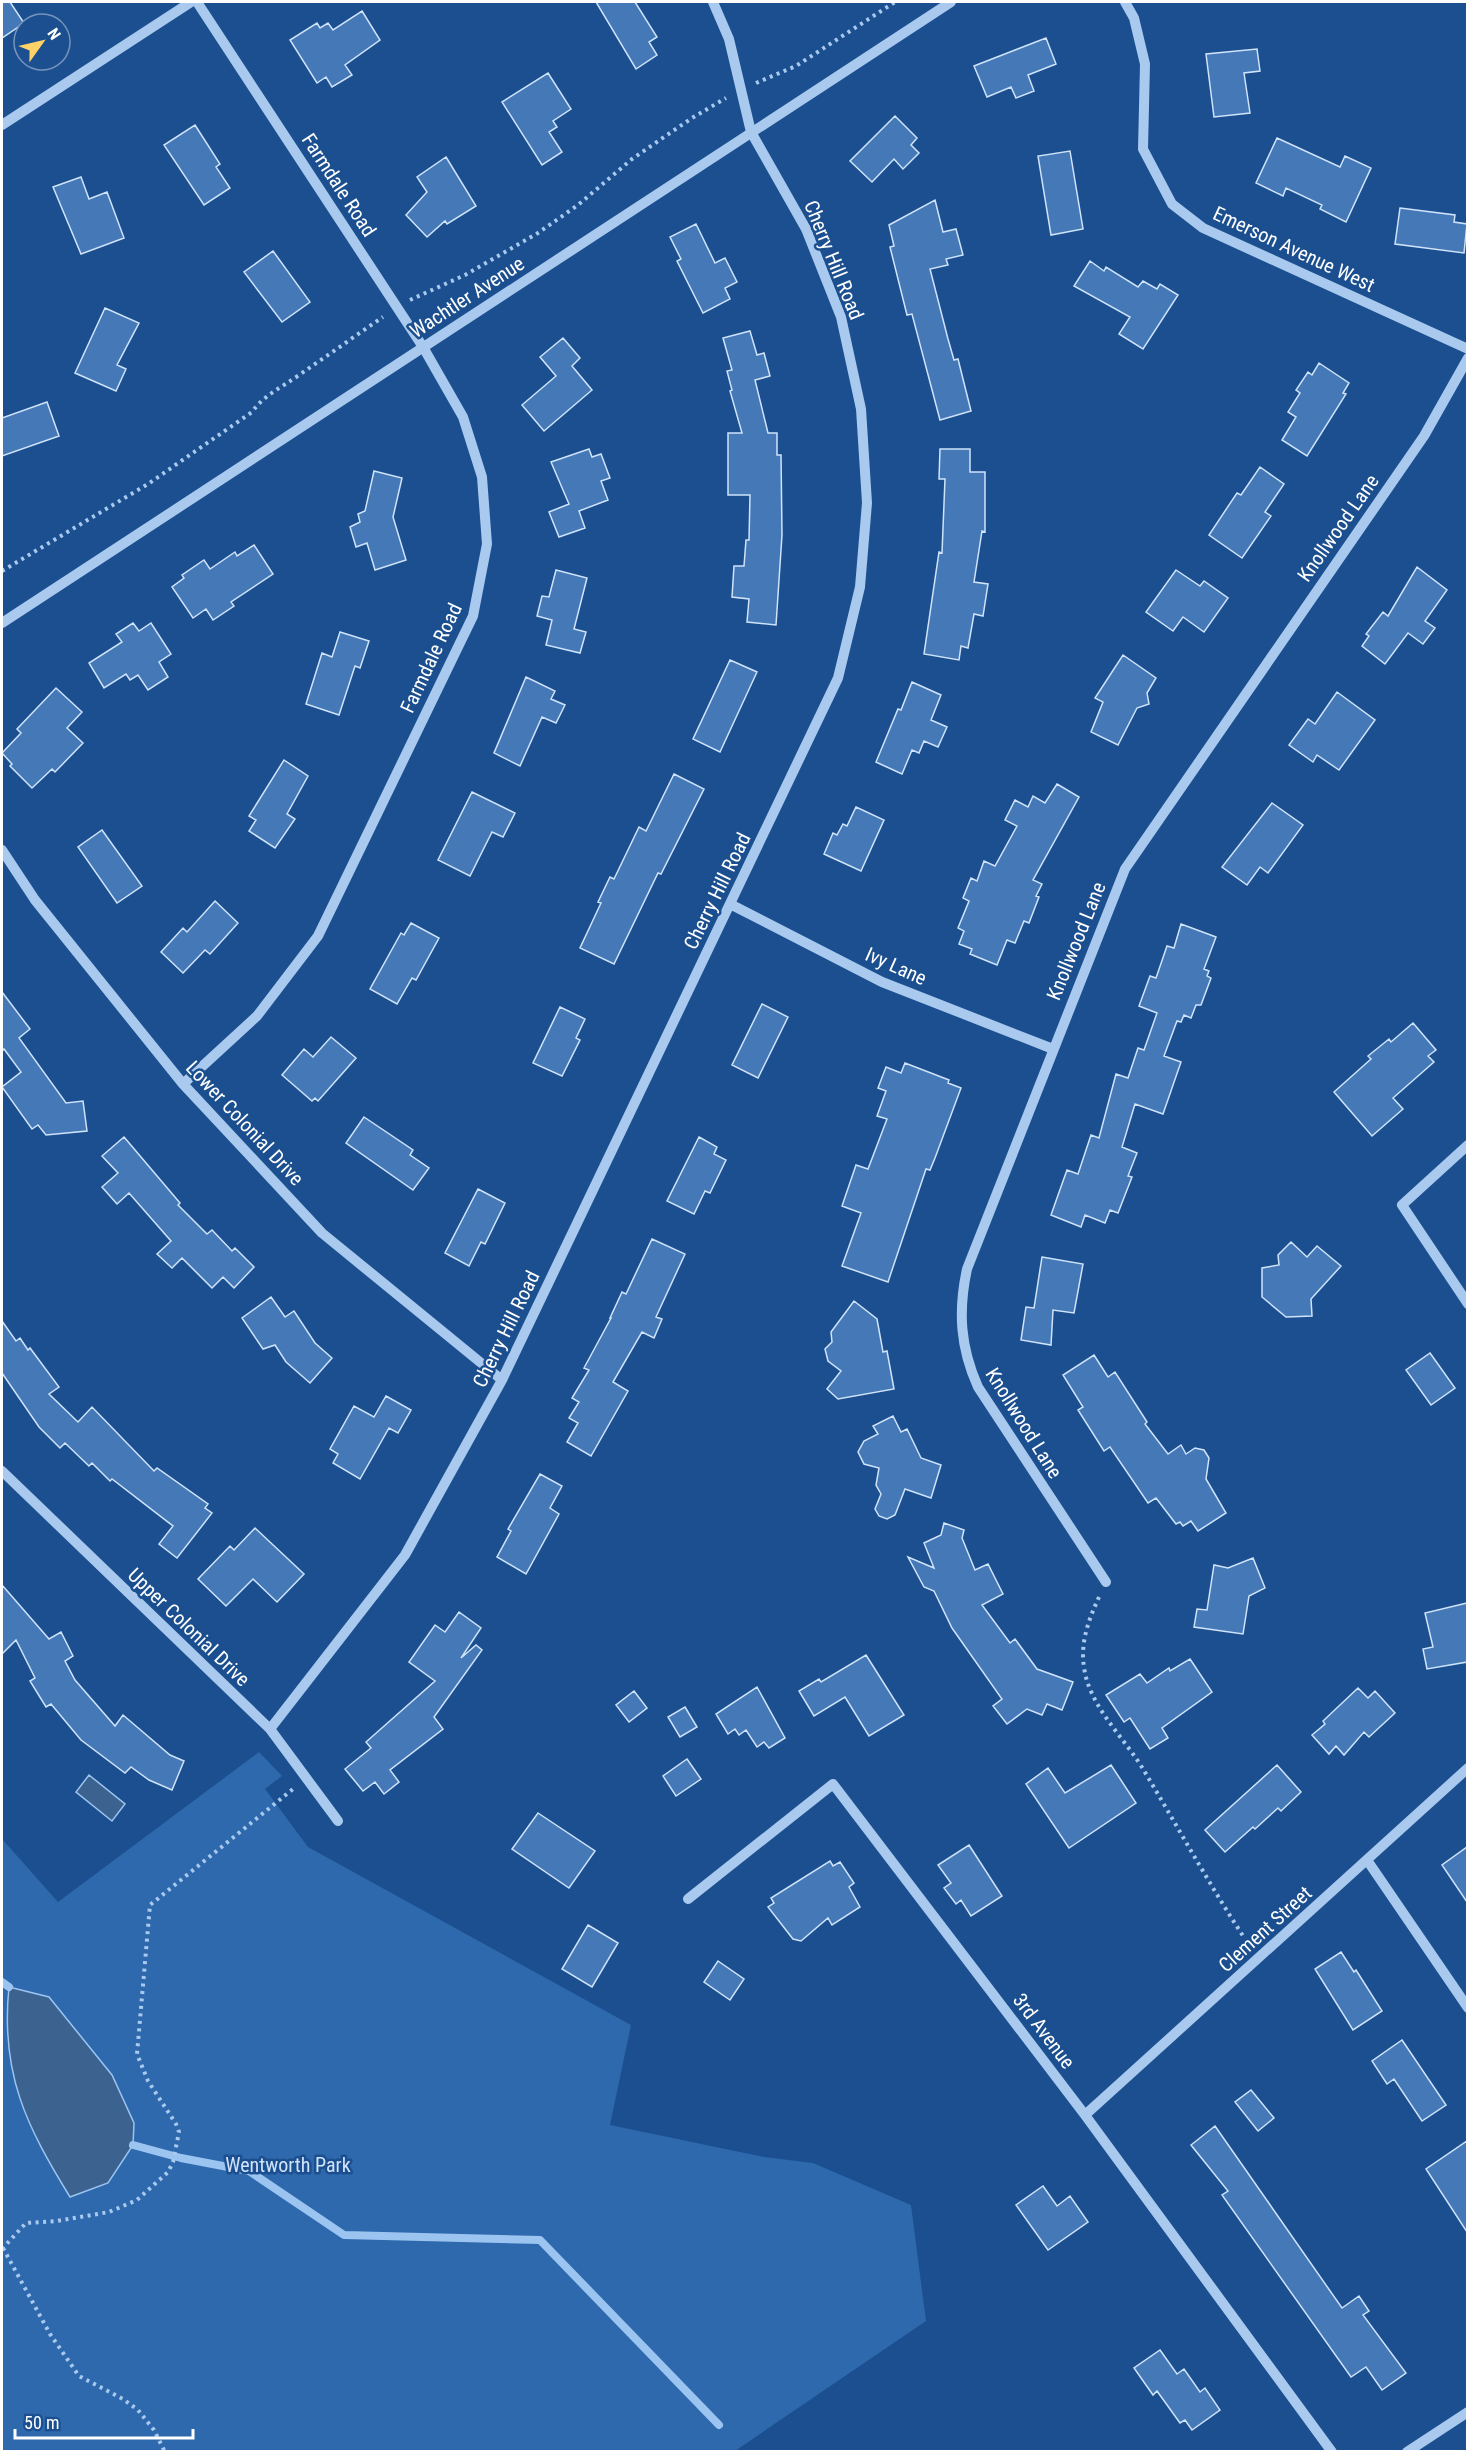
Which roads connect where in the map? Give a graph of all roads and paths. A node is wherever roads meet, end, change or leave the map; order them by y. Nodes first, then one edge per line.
1 (191, 2) edge
2 (198, 2) edge
3 (713, 2) edge
4 (895, 2) edge
5 (951, 2) edge
6 (1125, 2) edge
7 (741, 89) junction
8 (2, 125) edge
9 (751, 132) junction
10 (397, 307) junction
11 (423, 347) junction
12 (1467, 349) edge
13 (1467, 358) edge
14 (2, 571) edge
15 (2, 623) edge
16 (2, 850) edge
17 (730, 904) junction
18 (1053, 1049) junction
19 (183, 1084) junction
20 (1467, 1145) edge
21 (1467, 1304) edge
22 (502, 1380) junction
23 (2, 1471) edge
24 (1106, 1582) joint
25 (270, 1729) junction
26 (1467, 1768) edge
27 (308, 1777) junction
28 (338, 1821) dead end
29 (1367, 1860) junction
30 (688, 1899) dead end
31 (1259, 1959) junction
32 (1467, 2008) edge
33 (1085, 2115) junction
34 (2, 2249) edge
35 (1467, 2412) edge
36 (165, 2451) edge
37 (1332, 2451) edge
38 (1407, 2451) edge

1 - 8 street
2 - 10 street, Farmdale Road
3 - 7 street, Cherry Hill Road
4 - 7 path
5 - 9 street, Wachtler Avenue
6 - 12 street, Emerson Avenue West
7 - 9 street, Cherry Hill Road
7 - 10 path
9 - 11 street, Wachtler Avenue
9 - 17 street, Cherry Hill Road
10 - 11 street, Farmdale Road
10 - 14 path
11 - 15 street, Wachtler Avenue
11 - 19 street, Farmdale Road
13 - 18 street, Knollwood Lane
16 - 19 street, Lower Colonial Drive
17 - 18 street, Ivy Lane
17 - 22 street, Cherry Hill Road
18 - 24 street, Knollwood Lane
19 - 22 street, Lower Colonial Drive
20 - 21 street
22 - 25 street, Cherry Hill Road
23 - 25 street, Upper Colonial Drive
24 - 31 path
25 - 27 street, Upper Colonial Drive
26 - 29 street, Clement Street
27 - 28 street, Upper Colonial Drive
27 - 34 path
29 - 31 street, Clement Street
29 - 32 street
30 - 33 street, 3rd Avenue
31 - 33 street, Clement Street
33 - 37 street, 3rd Avenue
34 - 36 path
35 - 38 street

